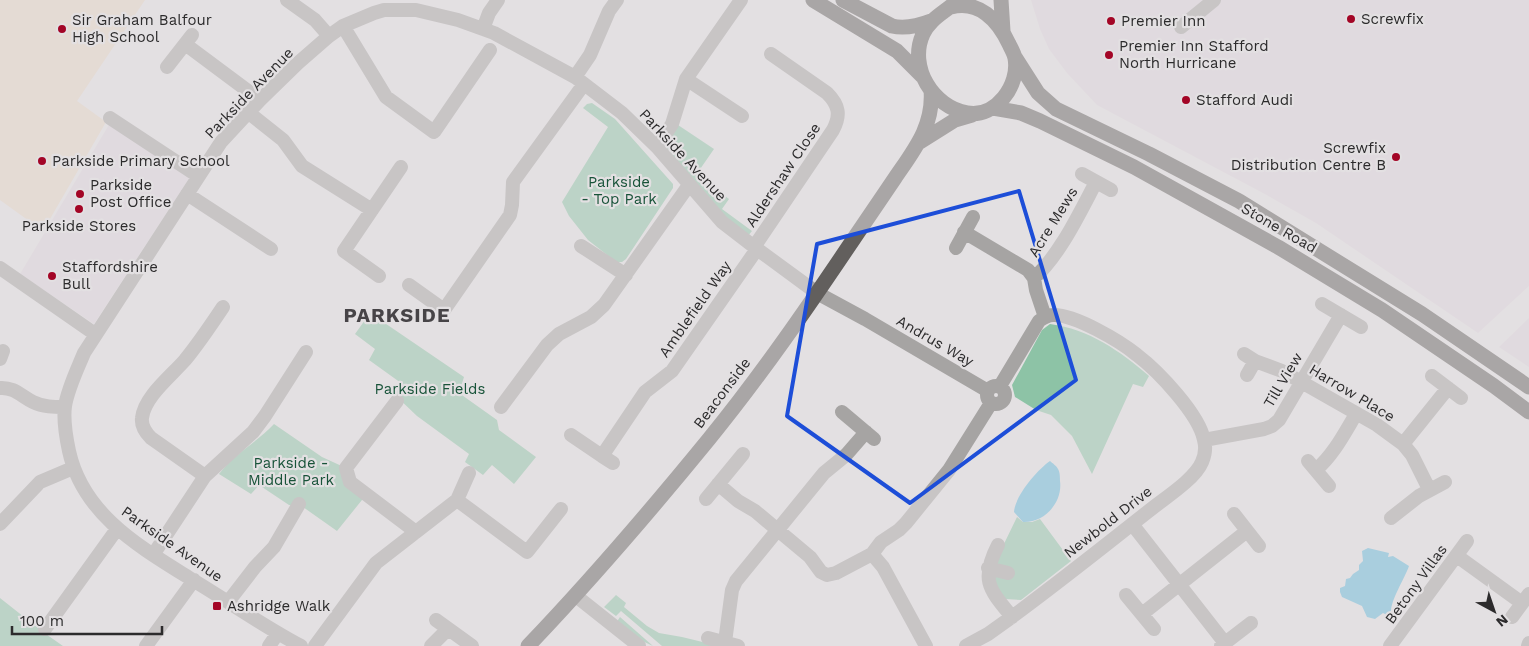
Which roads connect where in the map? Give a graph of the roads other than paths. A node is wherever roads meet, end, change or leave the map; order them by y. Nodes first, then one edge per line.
1 (287, 0) edge
2 (498, 0) edge
3 (617, 0) edge
4 (741, 0) edge
5 (814, 0) edge
6 (843, 0) edge
7 (1001, 0) edge
8 (1214, 0) edge
9 (954, 4) edge
10 (416, 5) edge
11 (931, 22) junction
12 (343, 26) junction
13 (1180, 26) dead end
14 (483, 29) junction
15 (1003, 31) junction
16 (329, 36) junction
17 (490, 50) dead end
18 (1015, 57) junction
19 (774, 60) dead end
20 (167, 66) dead end
21 (686, 79) junction
22 (579, 81) junction
23 (927, 84) junction
24 (260, 100) junction
25 (993, 108) junction
26 (249, 113) junction
27 (976, 114) junction
28 (742, 116) dead end
29 (110, 118) dead end
30 (920, 142) junction
31 (657, 148) junction
32 (401, 167) dead end
33 (1082, 174) dead end
34 (198, 176) junction
35 (1096, 182) junction
36 (689, 185) junction
37 (1111, 190) dead end
38 (187, 194) junction
39 (372, 210) junction
40 (973, 217) dead end
41 (964, 232) junction
42 (581, 246) dead end
43 (271, 248) dead end
44 (756, 248) junction
45 (956, 248) dead end
46 (0, 268) edge
47 (626, 275) junction
48 (379, 276) dead end
49 (1034, 278) junction
50 (409, 285) dead end
51 (817, 293) junction
52 (1322, 304) dead end
53 (224, 307) dead end
54 (1340, 315) junction
55 (1044, 317) junction
56 (1361, 328) dead end
57 (95, 334) junction
58 (306, 352) dead end
59 (1247, 375) dead end
60 (1432, 376) dead end
61 (1301, 382) junction
62 (1529, 387) edge
63 (0, 388) edge
64 (1448, 388) junction
65 (993, 393) junction
66 (1461, 398) dead end
67 (397, 401) dead end
68 (65, 407) junction
69 (501, 407) dead end
70 (842, 412) dead end
71 (1529, 412) edge
72 (1356, 414) junction
73 (571, 435) dead end
74 (1204, 440) junction
75 (1403, 444) junction
76 (743, 454) dead end
77 (73, 468) junction
78 (469, 473) dead end
79 (205, 476) junction
80 (1445, 482) dead end
81 (718, 484) junction
82 (1329, 486) dead end
83 (1430, 489) junction
84 (706, 499) dead end
85 (457, 500) junction
86 (299, 504) dead end
87 (560, 509) dead end
88 (1234, 514) dead end
89 (1391, 518) dead end
90 (0, 524) edge
91 (1132, 524) junction
92 (117, 529) junction
93 (777, 530) junction
94 (1247, 531) junction
95 (416, 532) junction
96 (1467, 541) dead end
97 (998, 545) dead end
98 (1259, 546) dead end
99 (872, 554) junction
100 (153, 555) junction
101 (1457, 556) junction
102 (988, 568) junction
103 (1008, 573) dead end
104 (194, 580) junction
105 (1180, 585) junction
106 (1126, 595) dead end
107 (576, 596) junction
108 (1525, 599) edge
109 (228, 602) junction
110 (1142, 614) junction
111 (1512, 617) dead end
112 (1012, 618) junction
113 (436, 620) dead end
114 (1250, 623) dead end
115 (45, 629) dead end
116 (448, 629) junction
117 (1154, 630) dead end
118 (278, 634) junction
119 (708, 638) dead end
120 (732, 644) edge
121 (1223, 644) edge
122 (1394, 645) edge
123 (146, 646) edge
124 (269, 646) edge
125 (301, 646) edge
126 (315, 646) edge
127 (431, 646) edge
128 (472, 646) edge
129 (528, 646) edge
130 (639, 646) edge
131 (926, 646) edge
132 (966, 646) edge

1 - 16 street
2 - 14 street
3 - 22 street
4 - 21 street
5 - 23 highway
6 - 11 highway
7 - 15 highway
8 - 13 street
9 - 11 highway
9 - 15 highway
10 - 12 street, Parkside Avenue
10 - 14 street, Parkside Avenue
11 - 23 highway
12 - 16 street, Parkside Avenue
12 - 17 street
14 - 22 street, Parkside Avenue
15 - 18 highway
16 - 24 street, Parkside Avenue
18 - 25 highway
18 - 62 highway, Stone Road
19 - 44 street, Aldershaw Close
20 - 24 street
21 - 28 street
21 - 31 street
22 - 31 street, Parkside Avenue
22 - 50 street
23 - 27 highway
23 - 30 highway, Beaconside
24 - 26 street, Parkside Avenue
25 - 27 highway
25 - 71 highway, Stone Road
26 - 34 street, Parkside Avenue
26 - 39 street
27 - 30 highway, Beaconside
29 - 34 street
30 - 51 highway, Beaconside
31 - 36 street, Parkside Avenue
32 - 39 street
33 - 35 street, Acre Mews
34 - 38 street, Parkside Avenue
35 - 37 street, Acre Mews
35 - 49 street, Acre Mews
36 - 44 street, Parkside Avenue
36 - 47 street
38 - 43 street
38 - 57 street, Parkside Avenue
39 - 48 street
40 - 41 street
41 - 45 street
41 - 49 street, Acre Mews
42 - 47 street
44 - 51 street, Parkside Avenue
44 - 73 street, Amblefield Way
46 - 57 street
47 - 69 street
49 - 55 street, Acre Mews
51 - 65 street, Andrus Way
51 - 107 highway, Beaconside
52 - 54 street
53 - 79 street
54 - 56 street
54 - 61 street, Till View
55 - 65 street
55 - 74 street
57 - 68 street, Parkside Avenue
58 - 79 street
59 - 61 street, Harrow Place
60 - 64 street
61 - 72 street, Harrow Place
61 - 74 street, Till View
63 - 68 street
64 - 66 street
64 - 75 street
65 - 99 street
67 - 95 street
68 - 77 street, Parkside Avenue
70 - 93 street
72 - 75 street, Harrow Place
72 - 82 street
74 - 91 street, Newbold Drive
75 - 83 street, Harrow Place
76 - 81 street
77 - 90 street
77 - 92 street, Parkside Avenue
78 - 85 street
79 - 100 street
80 - 83 street
81 - 84 street
81 - 93 street
83 - 89 street
85 - 87 street
85 - 95 street
86 - 109 street
88 - 94 street
91 - 105 street
91 - 112 street, Newbold Drive
92 - 100 street, Parkside Avenue
92 - 115 street
93 - 99 street
93 - 120 street
94 - 98 street
94 - 105 street
95 - 126 street
96 - 101 street, Betony Villas
97 - 102 street
99 - 131 street
100 - 104 street, Parkside Avenue
101 - 108 street
101 - 122 street, Betony Villas
102 - 103 street
102 - 112 street
104 - 109 street, Parkside Avenue
104 - 123 street
105 - 110 street
105 - 121 street
106 - 110 street
107 - 129 highway, Beaconside
107 - 130 street
108 - 111 street
109 - 118 street, Parkside Avenue
110 - 117 street
112 - 132 street, Newbold Drive
113 - 116 street
114 - 121 street
116 - 127 street
116 - 128 street
118 - 124 street
118 - 125 street, Parkside Avenue
119 - 120 street

